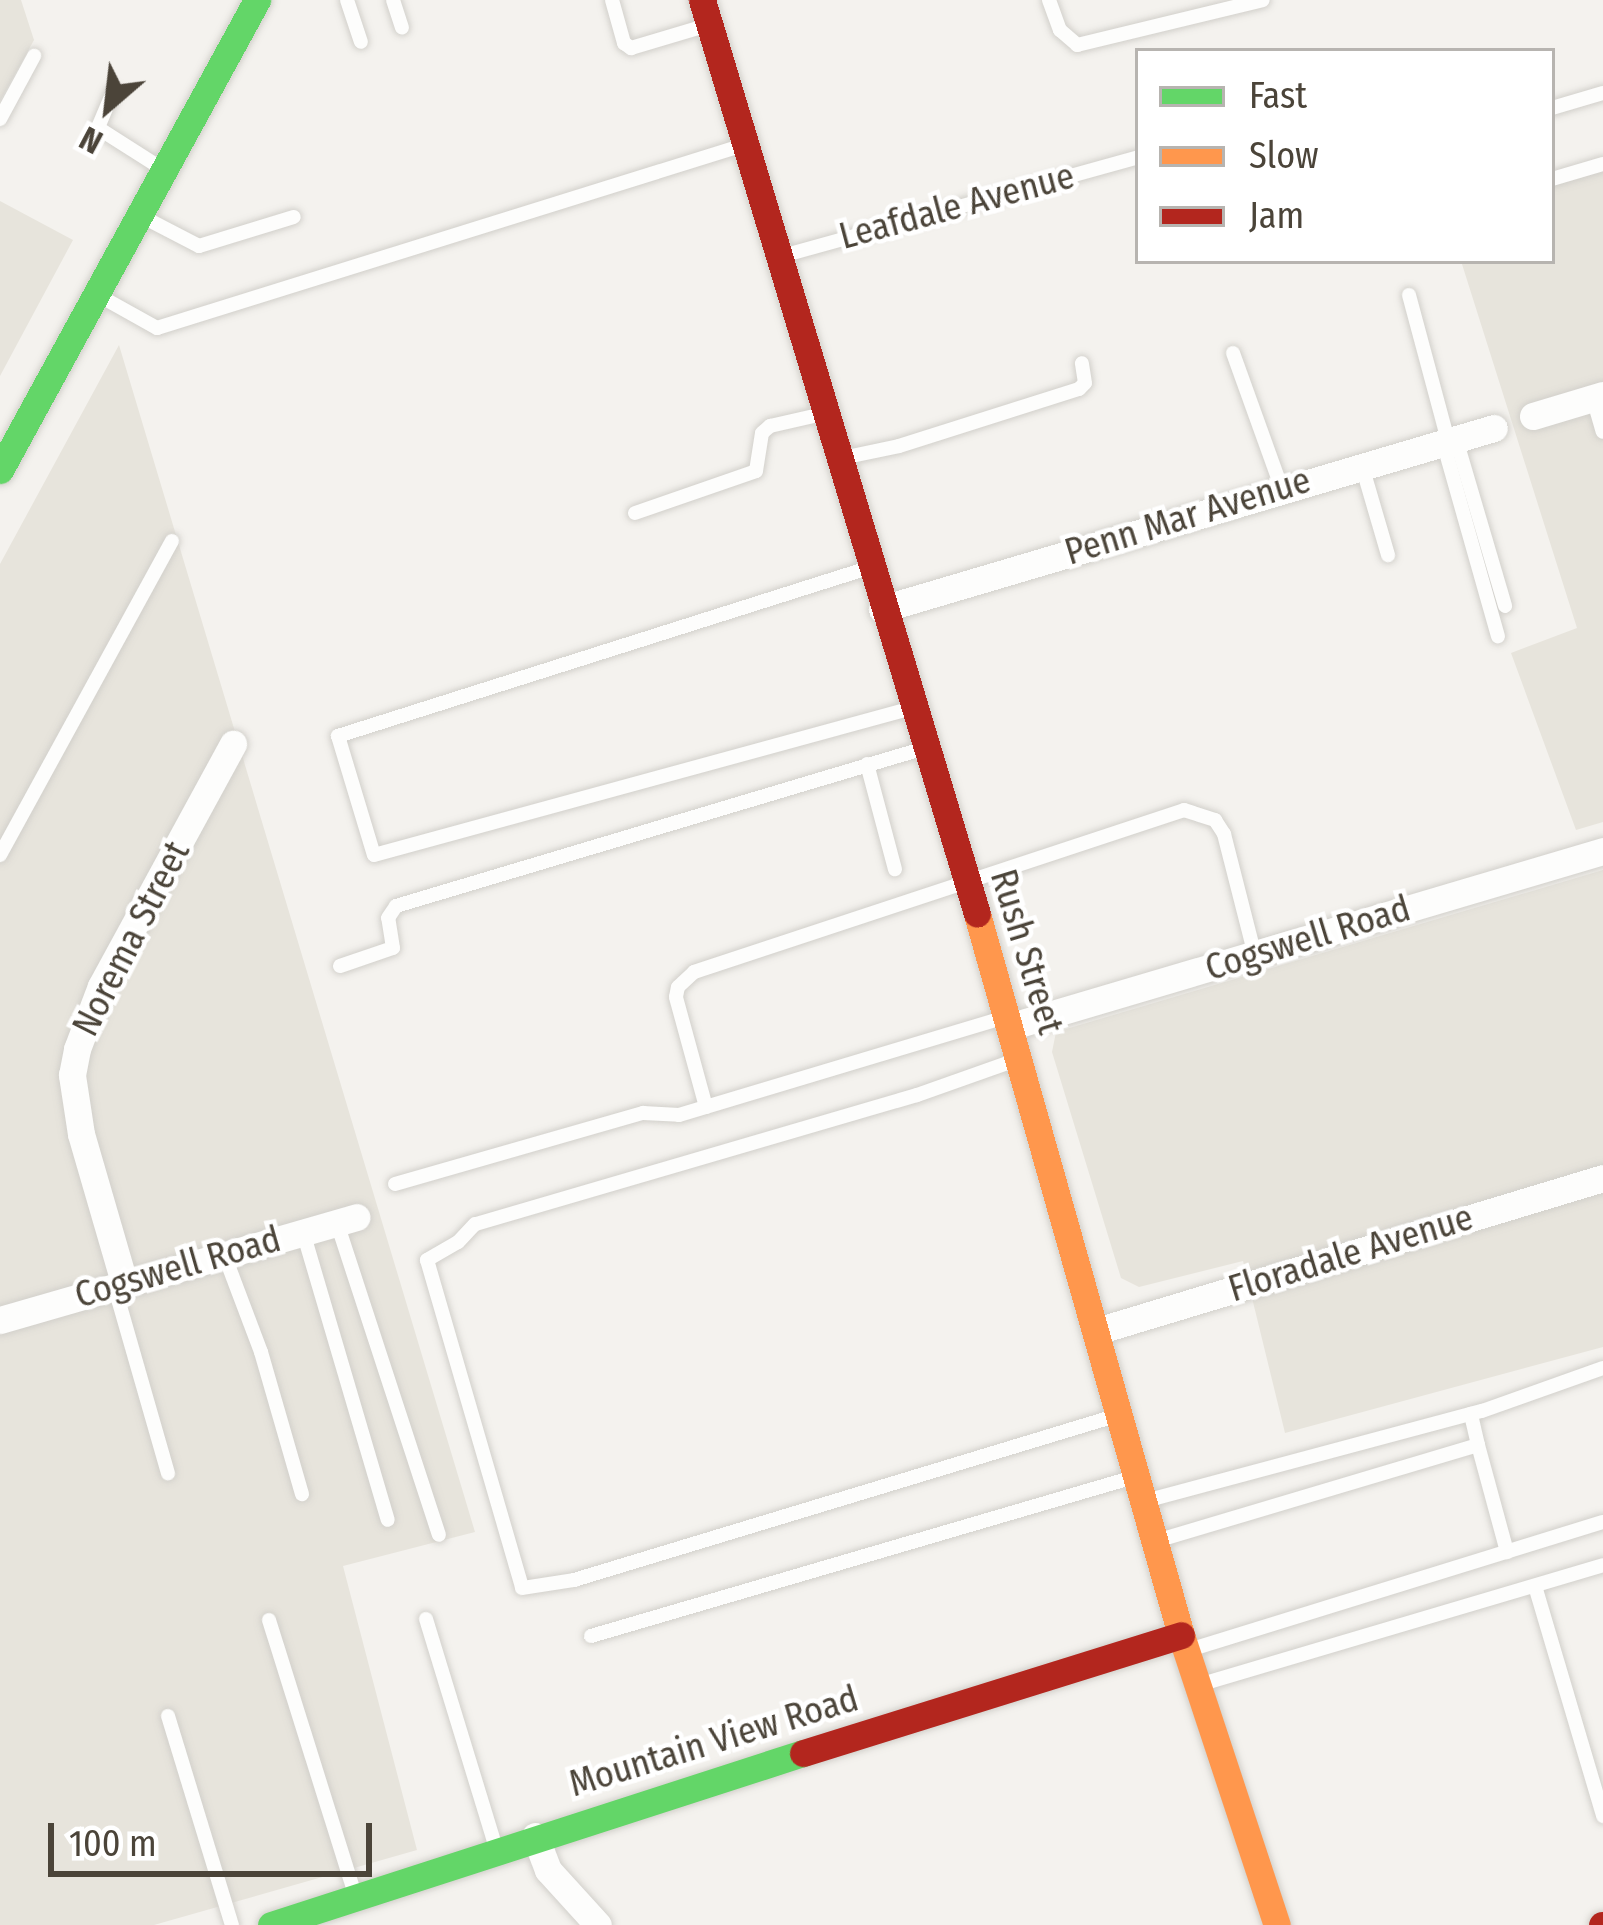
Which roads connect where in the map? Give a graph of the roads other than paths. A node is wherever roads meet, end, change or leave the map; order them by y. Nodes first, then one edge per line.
1 (257, 0) edge
2 (347, 0) edge
3 (393, 0) edge
4 (612, 0) edge
5 (1049, 0) edge
6 (1263, 0) edge
7 (706, 12) edge
8 (402, 28) dead end
9 (361, 42) dead end
10 (34, 56) dead end
11 (113, 92) dead end
12 (1603, 93) edge
13 (1555, 107) edge
14 (0, 119) edge
15 (744, 145) junction
16 (1135, 158) edge
17 (1603, 164) edge
18 (164, 170) junction
19 (1555, 177) edge
20 (139, 215) junction
21 (294, 217) dead end
22 (777, 257) junction
23 (96, 294) junction
24 (1409, 295) dead end
25 (1233, 352) dead end
26 (1082, 363) dead end
27 (1598, 397) edge
28 (823, 414) junction
29 (1533, 416) dead end
30 (1494, 428) dead end
31 (1603, 432) edge
32 (1449, 441) junction
33 (837, 459) junction
34 (1362, 466) junction
35 (0, 470) edge
36 (1282, 489) junction
37 (635, 513) dead end
38 (172, 541) dead end
39 (1388, 555) dead end
40 (869, 568) junction
41 (1505, 606) dead end
42 (882, 608) junction
43 (1498, 637) dead end
44 (913, 708) junction
45 (233, 744) dead end
46 (925, 748) junction
47 (867, 764) junction
48 (1603, 850) edge
49 (0, 855) edge
50 (896, 869) dead end
51 (967, 883) junction
52 (1255, 956) junction
53 (340, 966) dead end
54 (1010, 1021) junction
55 (1021, 1059) junction
56 (706, 1107) junction
57 (1603, 1178) edge
58 (395, 1184) dead end
59 (347, 1220) joint
60 (303, 1232) junction
61 (224, 1254) junction
62 (119, 1284) junction
63 (0, 1320) edge
64 (1100, 1330) junction
65 (1603, 1368) edge
66 (1122, 1414) junction
67 (1471, 1414) junction
68 (1478, 1445) junction
69 (168, 1473) dead end
70 (1142, 1488) junction
71 (302, 1494) dead end
72 (388, 1520) dead end
73 (1603, 1522) edge
74 (439, 1535) dead end
75 (1156, 1541) junction
76 (1508, 1552) junction
77 (1603, 1565) edge
78 (1535, 1586) junction
79 (426, 1619) dead end
80 (268, 1621) dead end
81 (591, 1636) dead end
82 (1183, 1643) junction
83 (1197, 1685) junction
84 (168, 1716) dead end
85 (1603, 1816) edge
86 (535, 1836) junction
87 (496, 1848) junction
88 (356, 1900) junction
89 (318, 1918) edge
90 (232, 1925) edge
91 (271, 1925) edge
92 (598, 1925) edge
93 (1277, 1925) edge

1 - 18 street
2 - 9 lane
3 - 8 lane
4 - 7 lane
5 - 6 lane
7 - 15 street, Rush Street
10 - 14 lane
11 - 18 lane
12 - 13 lane
15 - 22 street, Rush Street
15 - 23 lane
16 - 22 lane, Leafdale Avenue
17 - 19 lane
18 - 20 street
20 - 21 lane
20 - 23 street
22 - 28 street, Rush Street
23 - 35 street
24 - 32 lane
25 - 36 lane
26 - 33 lane
27 - 29 street
27 - 31 lane
28 - 33 street, Rush Street
28 - 37 lane
30 - 32 street, Penn Mar Avenue
32 - 34 street, Penn Mar Avenue
32 - 41 lane
32 - 43 lane
33 - 40 street, Rush Street
34 - 36 street, Penn Mar Avenue
34 - 39 lane
36 - 42 street, Penn Mar Avenue
38 - 49 lane
40 - 42 street, Rush Street
40 - 44 lane
42 - 44 street, Rush Street
44 - 46 street, Rush Street
45 - 62 street, Norema Street
46 - 47 lane
46 - 51 street, Rush Street
47 - 50 lane
47 - 53 lane
48 - 52 street, Cogswell Road
51 - 52 lane
51 - 54 street, Rush Street
51 - 56 lane
52 - 54 street, Cogswell Road
54 - 55 street, Rush Street
54 - 56 lane
55 - 64 street, Rush Street
55 - 66 lane
56 - 58 lane
57 - 64 street, Floradale Avenue
59 - 60 street, Cogswell Road
59 - 74 lane
60 - 61 street, Cogswell Road
60 - 72 lane
61 - 62 street, Cogswell Road
61 - 71 lane
62 - 63 street, Cogswell Road
62 - 69 lane
64 - 66 street, Rush Street
65 - 67 lane
66 - 70 street, Rush Street
67 - 68 lane
67 - 70 lane
68 - 75 lane
68 - 76 lane
70 - 75 street, Rush Street
70 - 81 lane
73 - 76 lane
75 - 82 street, Rush Street
76 - 82 lane
77 - 78 lane
78 - 83 lane
78 - 85 lane
79 - 87 lane
80 - 88 lane
82 - 83 street, Rush Street
82 - 86 street, Mountain View Road
83 - 93 street, Rush Street
84 - 90 lane
86 - 87 street, Mountain View Road
86 - 92 street
87 - 88 street, Mountain View Road
88 - 89 street, Mountain View Road
89 - 91 street, Mountain View Road

